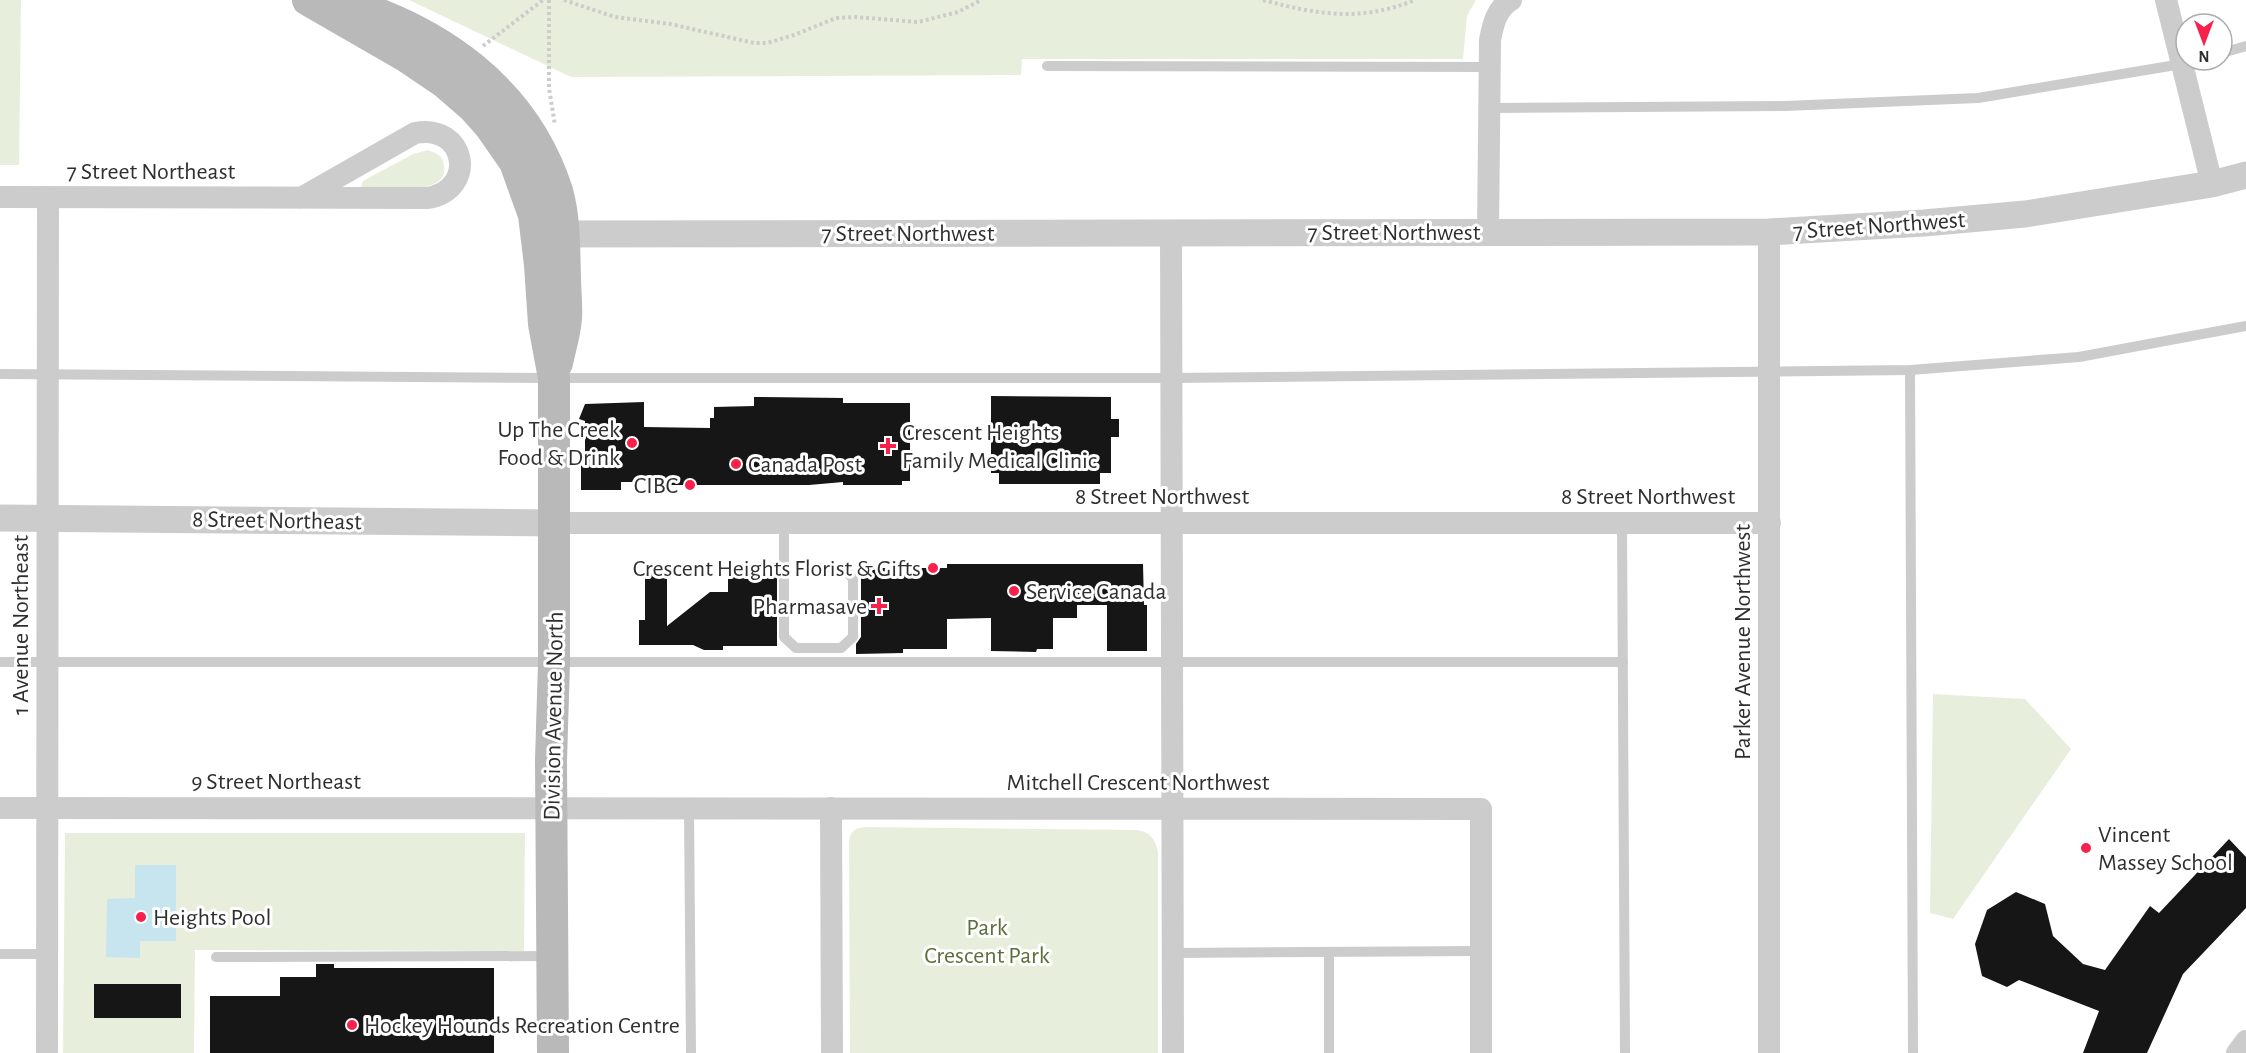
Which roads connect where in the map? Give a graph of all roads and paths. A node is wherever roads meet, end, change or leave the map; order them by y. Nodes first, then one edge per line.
1 (308, 0) edge
2 (337, 0) edge
3 (543, 0) edge
4 (549, 0) edge
5 (564, 0) edge
6 (981, 0) edge
7 (1263, 0) edge
8 (1415, 0) edge
9 (1511, 0) edge
10 (2166, 0) edge
11 (2174, 21) edge
12 (477, 50) dead end
13 (2174, 65) edge
14 (1047, 66) dead end
15 (1489, 67) junction
16 (2192, 72) edge
17 (549, 74) dead end
18 (1489, 108) junction
19 (2246, 175) edge
20 (536, 176) junction
21 (2212, 184) junction
22 (0, 197) edge
23 (48, 197) junction
24 (301, 198) junction
25 (1172, 232) junction
26 (1488, 232) junction
27 (1769, 232) junction
28 (551, 234) junction
29 (2246, 326) edge
30 (1910, 370) junction
31 (1769, 371) junction
32 (0, 374) edge
33 (48, 374) junction
34 (554, 378) junction
35 (1172, 378) junction
36 (0, 518) edge
37 (48, 518) junction
38 (555, 523) junction
39 (784, 523) junction
40 (1173, 523) junction
41 (1622, 523) junction
42 (1770, 523) junction
43 (818, 568) dead end
44 (0, 662) edge
45 (47, 662) junction
46 (1173, 662) junction
47 (1623, 662) junction
48 (554, 663) junction
49 (0, 808) edge
50 (47, 808) junction
51 (551, 808) junction
52 (689, 808) junction
53 (831, 808) junction
54 (1174, 809) junction
55 (1481, 951) junction
56 (1173, 953) junction
57 (1329, 953) junction
58 (0, 954) edge
59 (47, 954) junction
60 (553, 956) junction
61 (216, 957) dead end
62 (2246, 1041) edge
63 (47, 1053) edge
64 (553, 1053) edge
65 (691, 1053) edge
66 (832, 1053) edge
67 (1173, 1053) edge
68 (1329, 1053) edge
69 (1481, 1053) edge
70 (1625, 1053) edge
71 (1769, 1053) edge
72 (1913, 1053) edge
73 (2237, 1053) edge

1 - 20 main road
2 - 20 main road
3 - 12 path
4 - 17 path
5 - 6 path
7 - 8 path
9 - 15 street
10 - 11 street
13 - 18 lane
14 - 15 lane
15 - 18 street
16 - 21 street
18 - 26 street
19 - 21 street, 7 Street Northwest
20 - 28 main road, Division Avenue North
21 - 27 street, 7 Street Northwest
22 - 23 street, 7 Street Northeast
23 - 24 street, 7 Street Northeast
23 - 33 street, 1 Avenue Northeast
24 - 24 street, 7 Street Northeast
25 - 26 street, 7 Street Northwest
25 - 28 street, 7 Street Northwest
25 - 35 street
26 - 27 street, 7 Street Northwest
27 - 31 street, Parker Avenue Northwest
28 - 34 main road, Division Avenue North
29 - 30 lane
30 - 31 lane
30 - 72 lane
31 - 35 lane
31 - 42 street, Parker Avenue Northwest
32 - 33 lane
33 - 34 lane
33 - 37 street, 1 Avenue Northeast
34 - 35 lane
34 - 38 main road, Division Avenue North
35 - 40 street
36 - 37 street, 8 Street Northeast
37 - 38 street, 8 Street Northeast
37 - 45 street, 1 Avenue Northeast
38 - 39 street, 8 Street Northwest
38 - 48 main road, Division Avenue North
39 - 40 street, 8 Street Northwest
39 - 43 lane
40 - 41 street, 8 Street Northwest
40 - 46 street
41 - 42 street, 8 Street Northwest
41 - 47 lane
42 - 71 street, Parker Avenue Northwest
44 - 45 lane
45 - 48 lane
45 - 50 street, 1 Avenue Northeast
46 - 47 lane
46 - 48 lane
46 - 54 street
47 - 70 lane
48 - 51 main road, Division Avenue North
49 - 50 street, 9 Street Northeast
50 - 51 street, 9 Street Northeast
50 - 59 street, 1 Avenue Northeast
51 - 52 street, Mitchell Crescent Northwest
51 - 60 main road, Division Avenue North
52 - 53 street, Mitchell Crescent Northwest
52 - 65 lane
53 - 54 street, Mitchell Crescent Northwest
53 - 66 street
54 - 55 street, Mitchell Crescent Northwest
54 - 56 street
55 - 57 lane
55 - 69 street, Mitchell Crescent Northwest
56 - 57 lane
56 - 67 street
57 - 68 lane
58 - 59 lane
59 - 63 street, 1 Avenue Northeast
60 - 61 lane
60 - 64 main road, Division Avenue North
62 - 73 street

